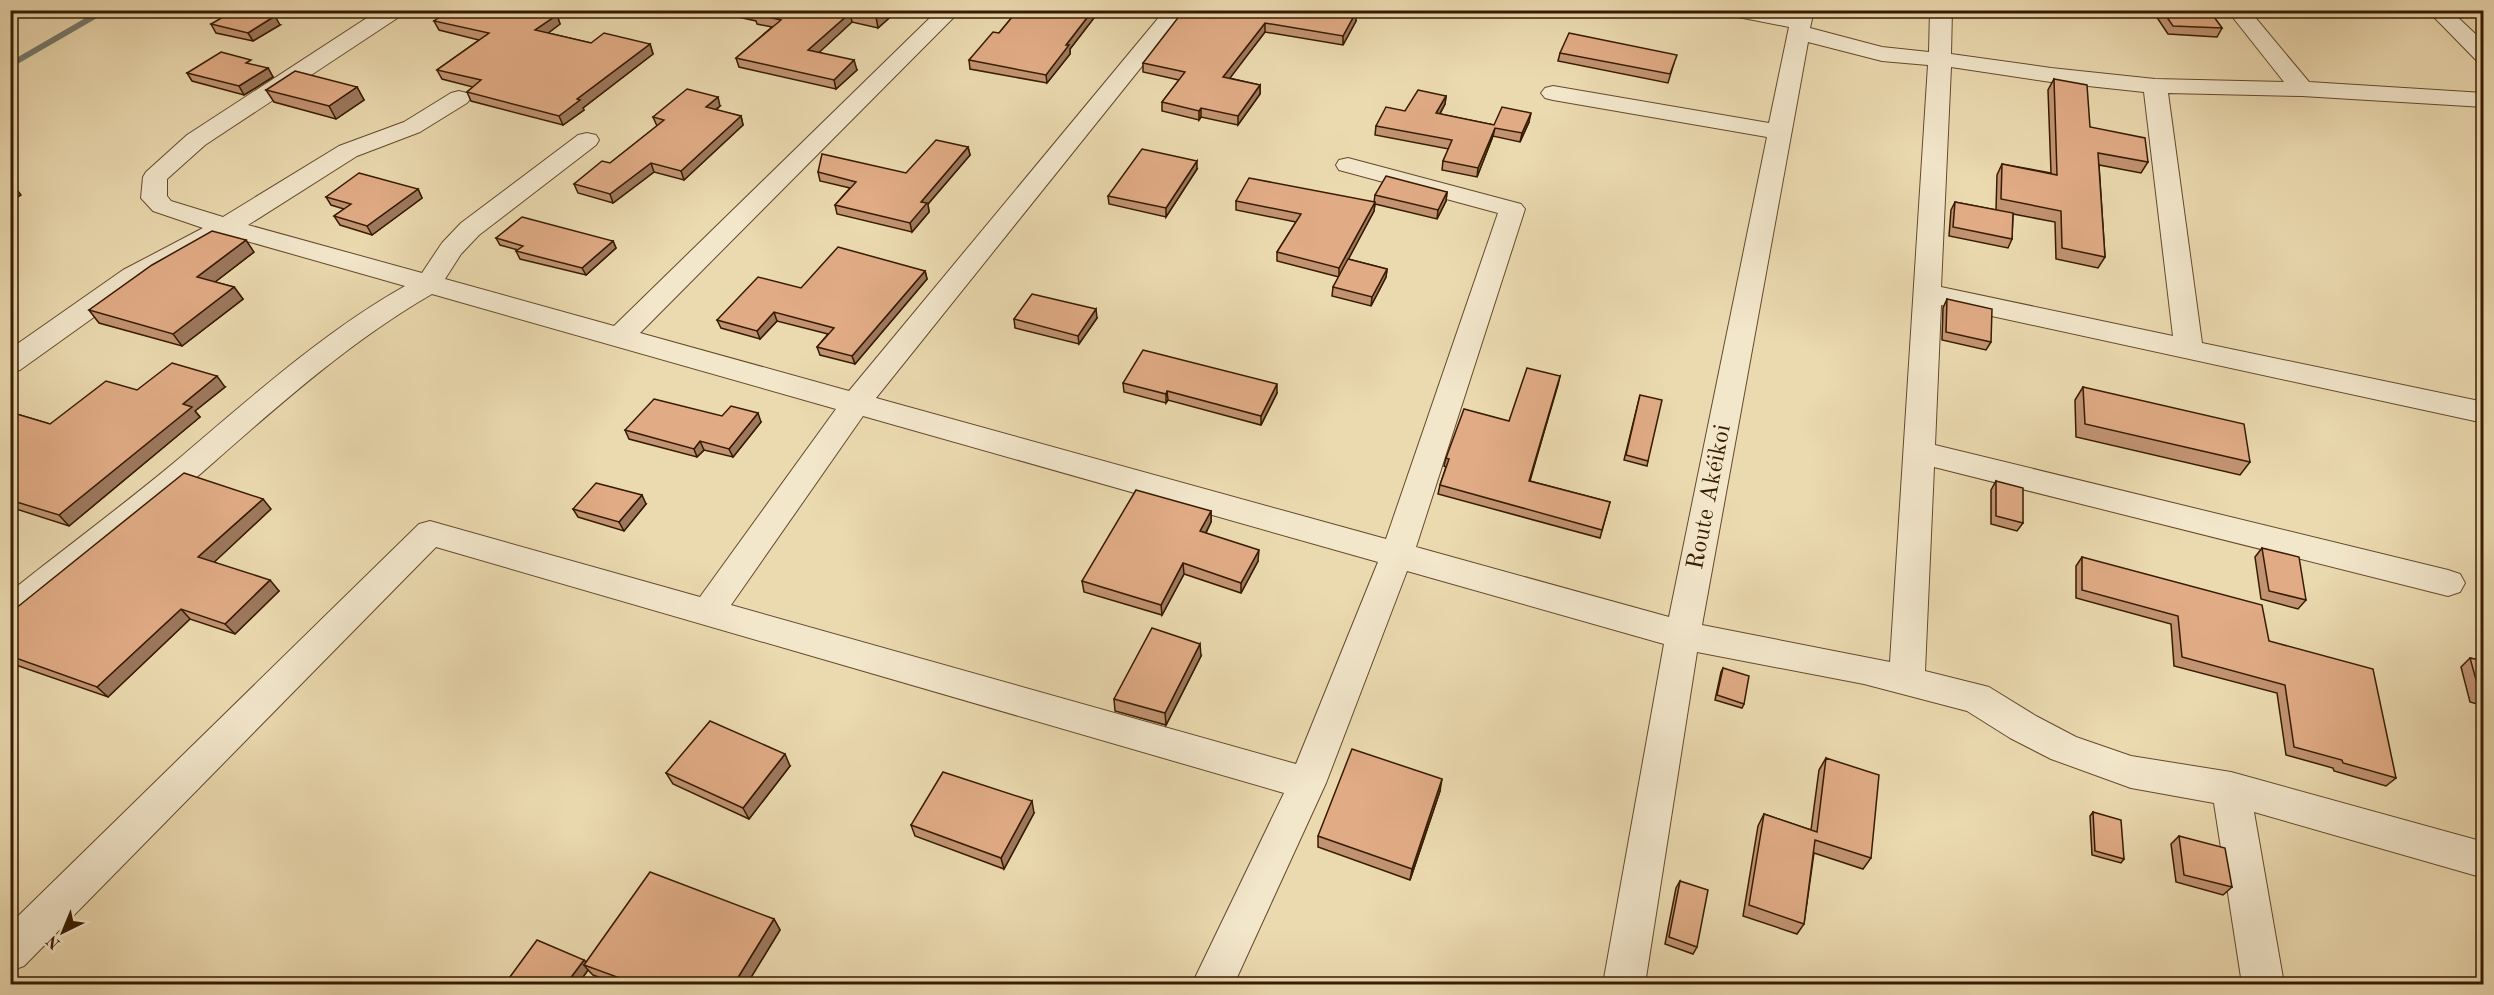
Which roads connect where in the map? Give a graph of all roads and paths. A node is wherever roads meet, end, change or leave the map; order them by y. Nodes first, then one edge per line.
1 (394, 10) edge
2 (951, 10) edge
3 (1177, 10) edge
4 (1733, 10) edge
5 (1941, 10) edge
6 (2237, 10) edge
7 (2437, 10) edge
8 (1794, 19) edge
9 (2484, 55) edge
10 (1940, 59) junction
11 (2155, 86) junction
12 (2302, 89) junction
13 (1553, 93) dead end
14 (459, 98) dead end
15 (2484, 100) edge
16 (1780, 132) junction
17 (587, 140) dead end
18 (1348, 165) dead end
19 (226, 227) junction
20 (429, 284) junction
21 (1928, 292) junction
22 (620, 338) junction
23 (2189, 349) junction
24 (10, 363) edge
25 (856, 404) junction
26 (2484, 413) edge
27 (1919, 452) junction
28 (1397, 555) junction
29 (2448, 583) dead end
30 (10, 611) edge
31 (708, 612) junction
32 (1683, 635) junction
33 (1907, 679) junction
34 (1307, 783) junction
35 (2231, 789) junction
36 (2484, 860) edge
37 (10, 952) edge
38 (1213, 984) edge
39 (1624, 984) edge
40 (2263, 984) edge

1 - 19 street
2 - 22 street
3 - 25 street
4 - 8 street
5 - 10 street
6 - 12 street
7 - 9 street
8 - 10 street
8 - 16 street, Route Akéikoi
10 - 11 street
10 - 21 street
11 - 12 street
11 - 23 street
12 - 15 street
13 - 16 street
14 - 19 street
16 - 32 street, Route Akéikoi
17 - 20 street
18 - 28 street
19 - 20 street
19 - 24 street
20 - 22 street
20 - 30 street
21 - 23 street
21 - 27 street
22 - 25 street
23 - 26 street
25 - 28 street
25 - 31 street
27 - 29 street
27 - 33 street
28 - 32 street
28 - 34 street
31 - 34 street
31 - 37 street
32 - 33 street
32 - 39 street, Route Akéikoi
33 - 35 street
34 - 38 street
35 - 36 street
35 - 40 street

